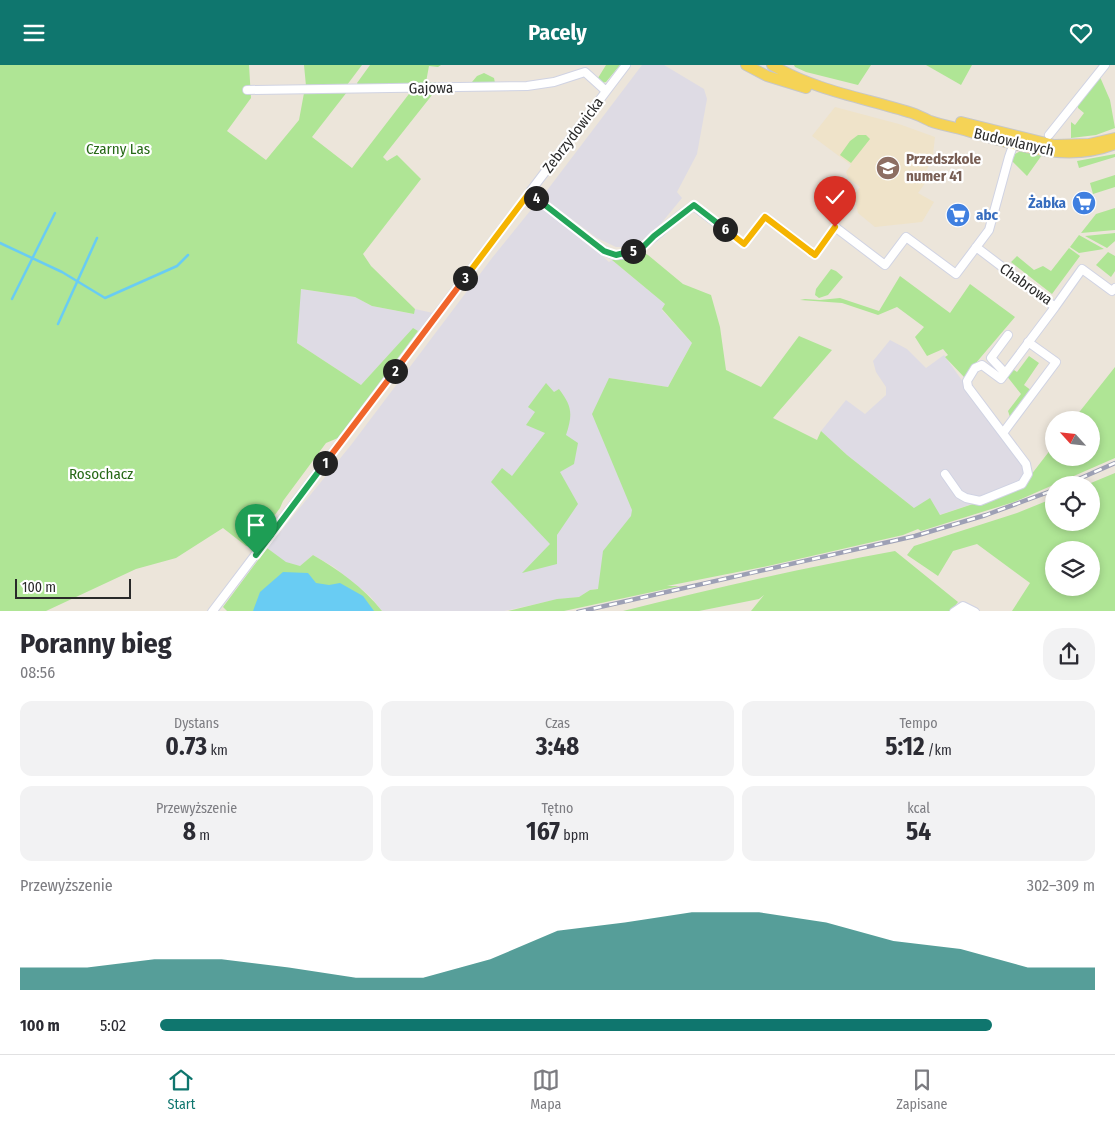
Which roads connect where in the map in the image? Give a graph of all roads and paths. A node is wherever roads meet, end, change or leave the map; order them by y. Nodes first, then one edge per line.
1 (626, 65) edge
2 (746, 65) edge
3 (772, 65) edge
4 (1105, 65) edge
5 (247, 90) dead end
6 (606, 91) junction
7 (831, 91) junction
8 (1049, 135) dead end
9 (1115, 138) edge
10 (1015, 140) junction
11 (1115, 144) edge
12 (529, 193) junction
13 (976, 247) junction
14 (1115, 288) edge
15 (1055, 307) junction
16 (1008, 335) dead end
17 (1028, 342) junction
18 (1005, 373) junction
19 (1003, 433) junction
20 (945, 474) dead end
21 (212, 611) edge
22 (954, 611) edge
23 (975, 611) edge

1 - 6 street, Zebrzydowicka
2 - 7 main road, Budowlanych
3 - 7 main road, Budowlanych
4 - 8 street
5 - 6 street, Gajowa
6 - 12 street, Zebrzydowicka
7 - 10 main road, Budowlanych
9 - 10 main road, Budowlanych
10 - 11 main road, Budowlanych
10 - 13 street
12 - 13 street
12 - 21 street, Zebrzydowicka
13 - 15 street, Chabrowa
14 - 15 street, Chabrowa
15 - 17 street
16 - 18 street
17 - 18 street
17 - 19 street
18 - 19 street
19 - 20 street
22 - 23 street

